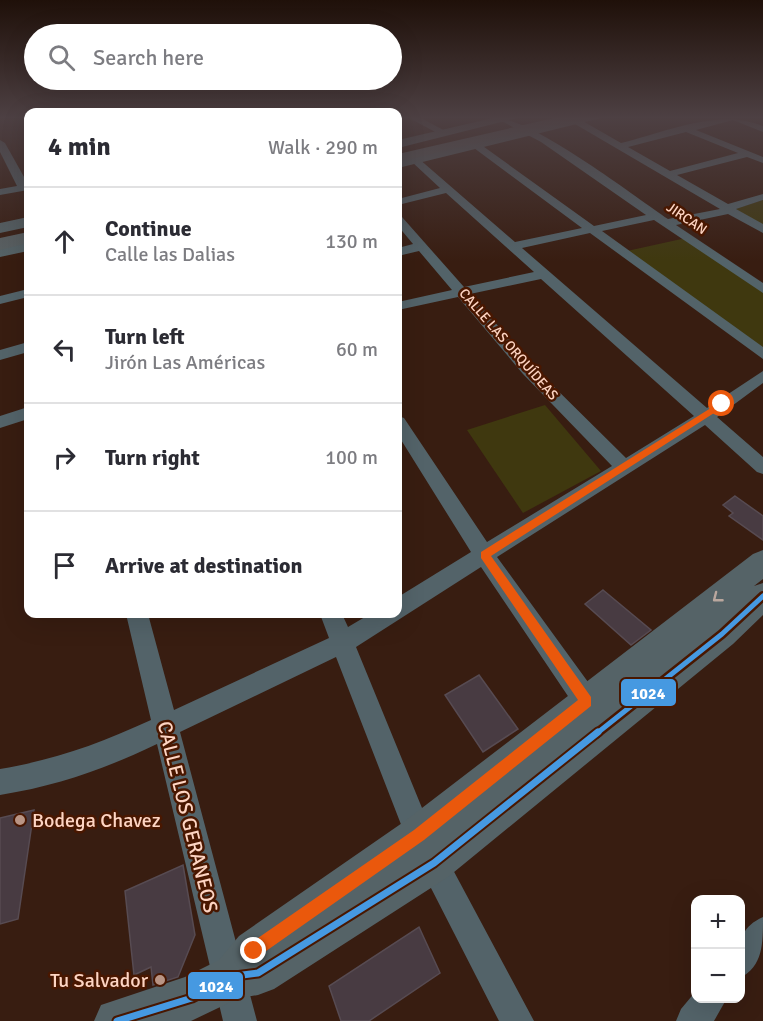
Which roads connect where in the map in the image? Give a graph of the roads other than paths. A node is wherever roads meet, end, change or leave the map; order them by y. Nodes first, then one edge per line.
1 (14, 166) edge
2 (422, 166) edge
3 (504, 166) edge
4 (579, 166) edge
5 (655, 166) edge
6 (702, 166) edge
7 (670, 174) junction
8 (24, 184) edge
9 (24, 187) edge
10 (448, 189) junction
11 (0, 192) edge
12 (763, 197) edge
13 (402, 201) edge
14 (729, 209) junction
15 (662, 219) junction
16 (24, 223) edge
17 (402, 224) edge
18 (0, 228) edge
19 (592, 229) junction
20 (763, 229) edge
21 (24, 230) edge
22 (0, 235) edge
23 (24, 239) edge
24 (0, 244) edge
25 (422, 246) junction
26 (512, 246) junction
27 (24, 247) edge
28 (402, 251) edge
29 (0, 252) edge
30 (544, 274) junction
31 (763, 289) edge
32 (463, 291) junction
33 (24, 294) edge
34 (0, 300) edge
35 (402, 305) edge
36 (24, 348) edge
37 (763, 354) edge
38 (0, 355) edge
39 (763, 376) edge
40 (24, 414) edge
41 (705, 417) junction
42 (0, 422) edge
43 (402, 428) edge
44 (624, 467) junction
45 (763, 467) edge
46 (484, 555) junction
47 (763, 562) edge
48 (763, 596) edge
49 (402, 606) edge
50 (138, 618) edge
51 (333, 618) edge
52 (383, 618) edge
53 (342, 643) junction
54 (587, 702) junction
55 (166, 728) junction
56 (0, 782) edge
57 (426, 849) junction
58 (763, 933) edge
59 (745, 957) edge
60 (234, 992) edge
61 (708, 1003) edge
62 (117, 1021) edge
63 (517, 1021) edge
64 (693, 1021) edge

1 - 8 street
2 - 10 street
3 - 19 street
4 - 15 street, JIRCAN
5 - 7 street
6 - 7 street
7 - 14 street
9 - 11 street
10 - 13 street
10 - 26 street
12 - 14 street
14 - 15 street
14 - 20 street
15 - 19 street
15 - 31 street, JIRCAN
16 - 18 street
17 - 25 street, CALLE LAS ORQUÍDEAS
19 - 26 street
19 - 37 street
21 - 22 main road
23 - 24 main road
25 - 28 street
25 - 32 street, CALLE LAS ORQUÍDEAS
26 - 30 street
27 - 29 street
30 - 32 street
30 - 41 street
32 - 35 street
32 - 44 street, CALLE LAS ORQUÍDEAS
33 - 34 street
36 - 38 street
39 - 41 street
40 - 42 street
41 - 44 street
41 - 45 street
43 - 46 street
44 - 46 street
46 - 49 street
46 - 54 street
47 -> 54 street
48 - 57 street
50 - 55 street, CALLE LOS GERANEOS
51 - 53 street
52 - 53 street
53 - 55 street
53 - 57 street
54 - 57 street
55 - 56 street
55 - 60 street, CALLE LOS GERANEOS
57 - 60 street
57 - 63 street
58 - 59 street
60 - 62 street
61 - 64 street

